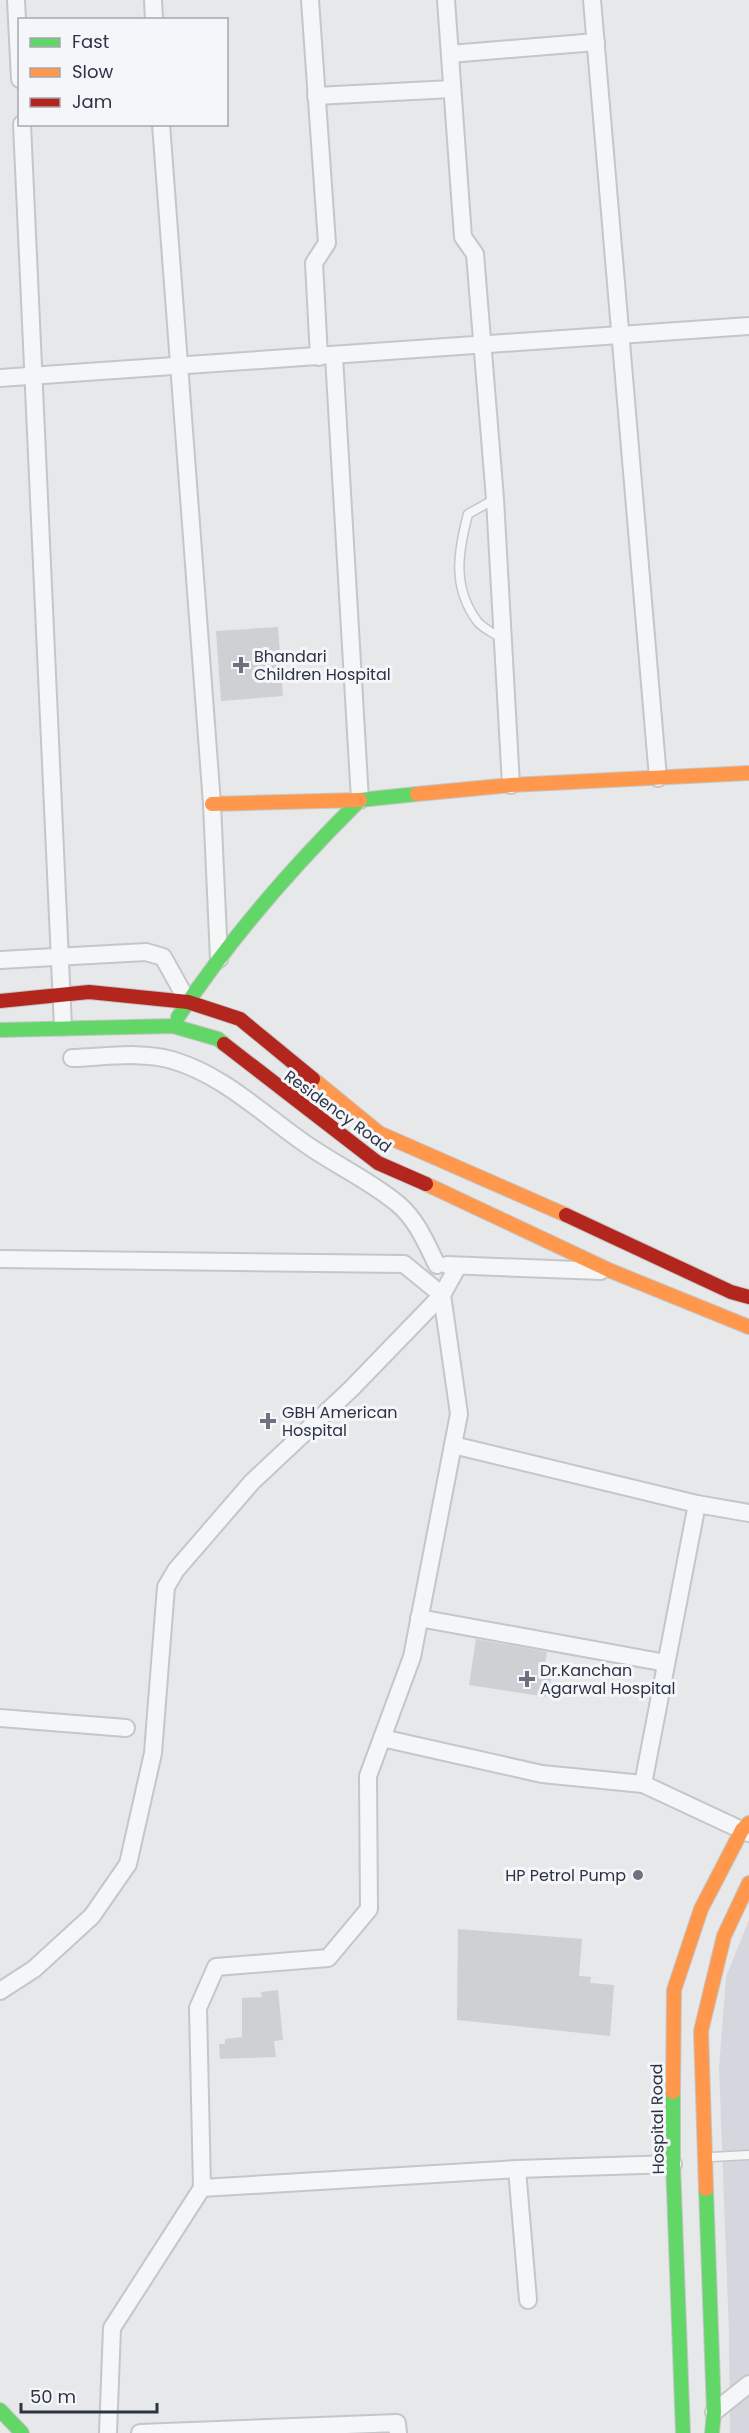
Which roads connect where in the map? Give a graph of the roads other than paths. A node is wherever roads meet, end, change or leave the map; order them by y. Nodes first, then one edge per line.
1 (16, 0) edge
2 (153, 0) edge
3 (310, 0) edge
4 (446, 0) edge
5 (592, 0) edge
6 (154, 18) edge
7 (18, 40) edge
8 (596, 42) junction
9 (450, 54) junction
10 (452, 89) junction
11 (316, 96) junction
12 (22, 126) edge
13 (161, 126) edge
14 (749, 327) edge
15 (621, 336) junction
16 (483, 346) junction
17 (327, 357) junction
18 (179, 368) junction
19 (33, 376) junction
20 (0, 378) edge
21 (495, 499) junction
22 (504, 639) junction
23 (749, 773) edge
24 (658, 778) junction
25 (511, 785) junction
26 (360, 800) junction
27 (212, 804) junction
28 (60, 957) junction
29 (219, 959) junction
30 (0, 960) edge
31 (62, 996) junction
32 (0, 1001) edge
33 (188, 1002) junction
34 (173, 1026) junction
35 (63, 1027) junction
36 (0, 1030) edge
37 (72, 1058) dead end
38 (0, 1259) edge
39 (622, 1259) junction
40 (404, 1264) junction
41 (437, 1265) junction
42 (458, 1266) junction
43 (442, 1295) junction
44 (749, 1297) edge
45 (749, 1327) edge
46 (453, 1446) junction
47 (697, 1504) junction
48 (749, 1513) edge
49 (419, 1618) junction
50 (666, 1663) junction
51 (0, 1719) edge
52 (126, 1728) dead end
53 (382, 1738) junction
54 (643, 1784) junction
55 (747, 1829) edge
56 (749, 1883) edge
57 (0, 1991) edge
58 (749, 2155) edge
59 (705, 2157) junction
60 (673, 2164) junction
61 (517, 2169) junction
62 (202, 2188) junction
63 (528, 2300) dead end
64 (749, 2384) edge
65 (0, 2410) edge
66 (714, 2412) junction
67 (22, 2433) edge
68 (108, 2433) edge
69 (140, 2433) edge
70 (398, 2433) edge
71 (683, 2433) edge
72 (712, 2433) edge

1 - 7 street
2 - 6 street
3 - 11 street
4 - 9 street
5 - 8 street
8 - 9 street
8 - 15 street
9 - 10 street
10 - 11 street
10 - 16 street
11 - 17 street
12 - 19 street
13 - 18 street
14 - 15 street
15 - 16 street
15 - 24 street
16 - 17 street
16 - 21 street
17 - 18 street
17 - 26 street
18 - 19 street
18 - 27 street
19 - 20 street
19 - 28 street
21 - 22 street
21 - 22 lane
22 - 25 street
23 - 24 main road
24 - 25 main road
25 - 26 main road
26 - 27 main road
26 - 29 main road
27 - 29 street
28 - 30 street
28 - 31 street
28 - 33 street
29 - 33 main road
31 - 32 main road
31 - 33 main road
31 - 35 street
33 - 34 main road
33 - 39 main road
34 - 35 main road, Residency Road
34 - 39 main road, Residency Road
35 - 36 main road, Residency Road
37 - 41 street
38 - 40 street
39 - 42 street
39 - 44 main road
39 - 45 main road, Residency Road
40 - 41 street
40 - 43 street
41 - 42 street
42 - 43 street
43 - 46 street
43 - 57 street
46 - 47 street
46 - 49 street
47 - 48 street
47 - 50 street
49 - 50 street
49 - 53 street
50 - 54 street
51 - 52 street
53 - 54 street
53 - 62 street
54 - 55 street
55 - 60 main road, Hospital Road
56 - 59 main road
58 - 59 lane
59 - 66 main road
60 - 61 street
60 - 71 main road, Hospital Road
61 - 62 street
61 - 63 street
62 - 68 street
64 - 66 street
65 - 67 main road
66 - 72 main road
69 - 70 street

